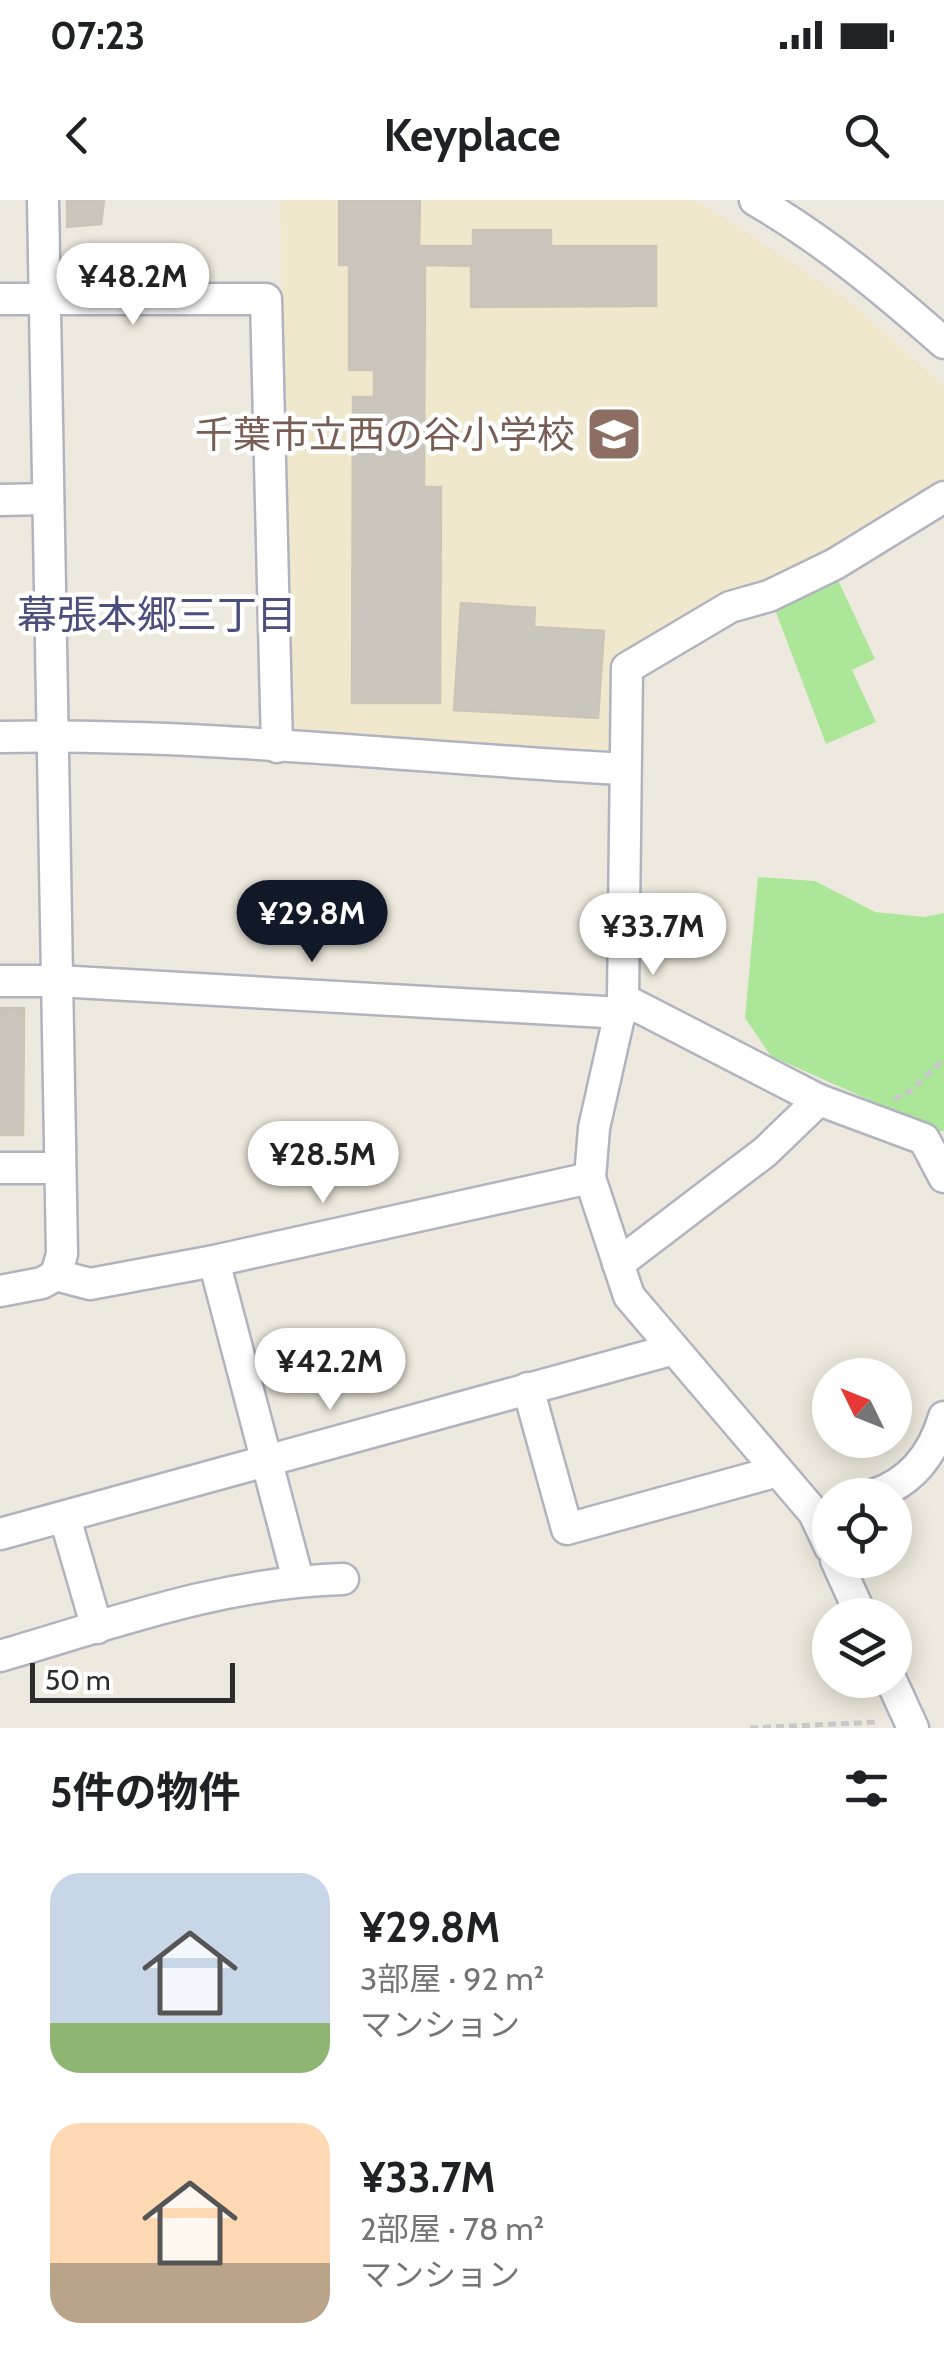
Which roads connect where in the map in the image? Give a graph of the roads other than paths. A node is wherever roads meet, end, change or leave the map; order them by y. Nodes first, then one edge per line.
1 (43, 200) edge
2 (755, 200) edge
3 (44, 298) junction
4 (0, 299) edge
5 (944, 343) edge
6 (944, 497) edge
7 (48, 499) junction
8 (0, 500) edge
9 (52, 736) junction
10 (0, 737) edge
11 (277, 747) junction
12 (624, 769) junction
13 (57, 980) junction
14 (0, 981) edge
15 (622, 1006) junction
16 (819, 1100) junction
17 (0, 1168) edge
18 (60, 1168) junction
19 (944, 1177) edge
20 (590, 1178) junction
21 (214, 1261) junction
22 (618, 1264) junction
23 (56, 1275) junction
24 (0, 1291) edge
25 (674, 1350) junction
26 (528, 1388) junction
27 (944, 1417) edge
28 (268, 1462) junction
29 (778, 1471) junction
30 (905, 1478) edge
31 (812, 1502) edge
32 (65, 1518) junction
33 (0, 1534) edge
34 (343, 1579) dead end
35 (298, 1580) junction
36 (97, 1628) junction
37 (0, 1656) edge

1 - 3 street
2 - 5 street
3 - 4 street
3 - 7 street
3 - 11 street
6 - 12 street
7 - 8 street
7 - 9 street
9 - 10 street
9 - 11 street
9 - 13 street
11 - 12 street
12 - 15 street
13 - 14 street
13 - 15 street
13 - 18 street
15 - 16 street
15 - 20 street
16 - 19 street
16 - 22 street
17 - 18 street
18 - 23 street
20 - 21 street
20 - 22 street
21 - 23 street
21 - 28 street
22 - 25 street
23 - 24 street
25 - 26 street
25 - 29 street
26 - 28 street
26 - 29 street
27 - 30 street
28 - 32 street
28 - 35 street
29 - 31 street
32 - 33 street
32 - 36 street
34 - 35 street
35 - 36 street
36 - 37 street

